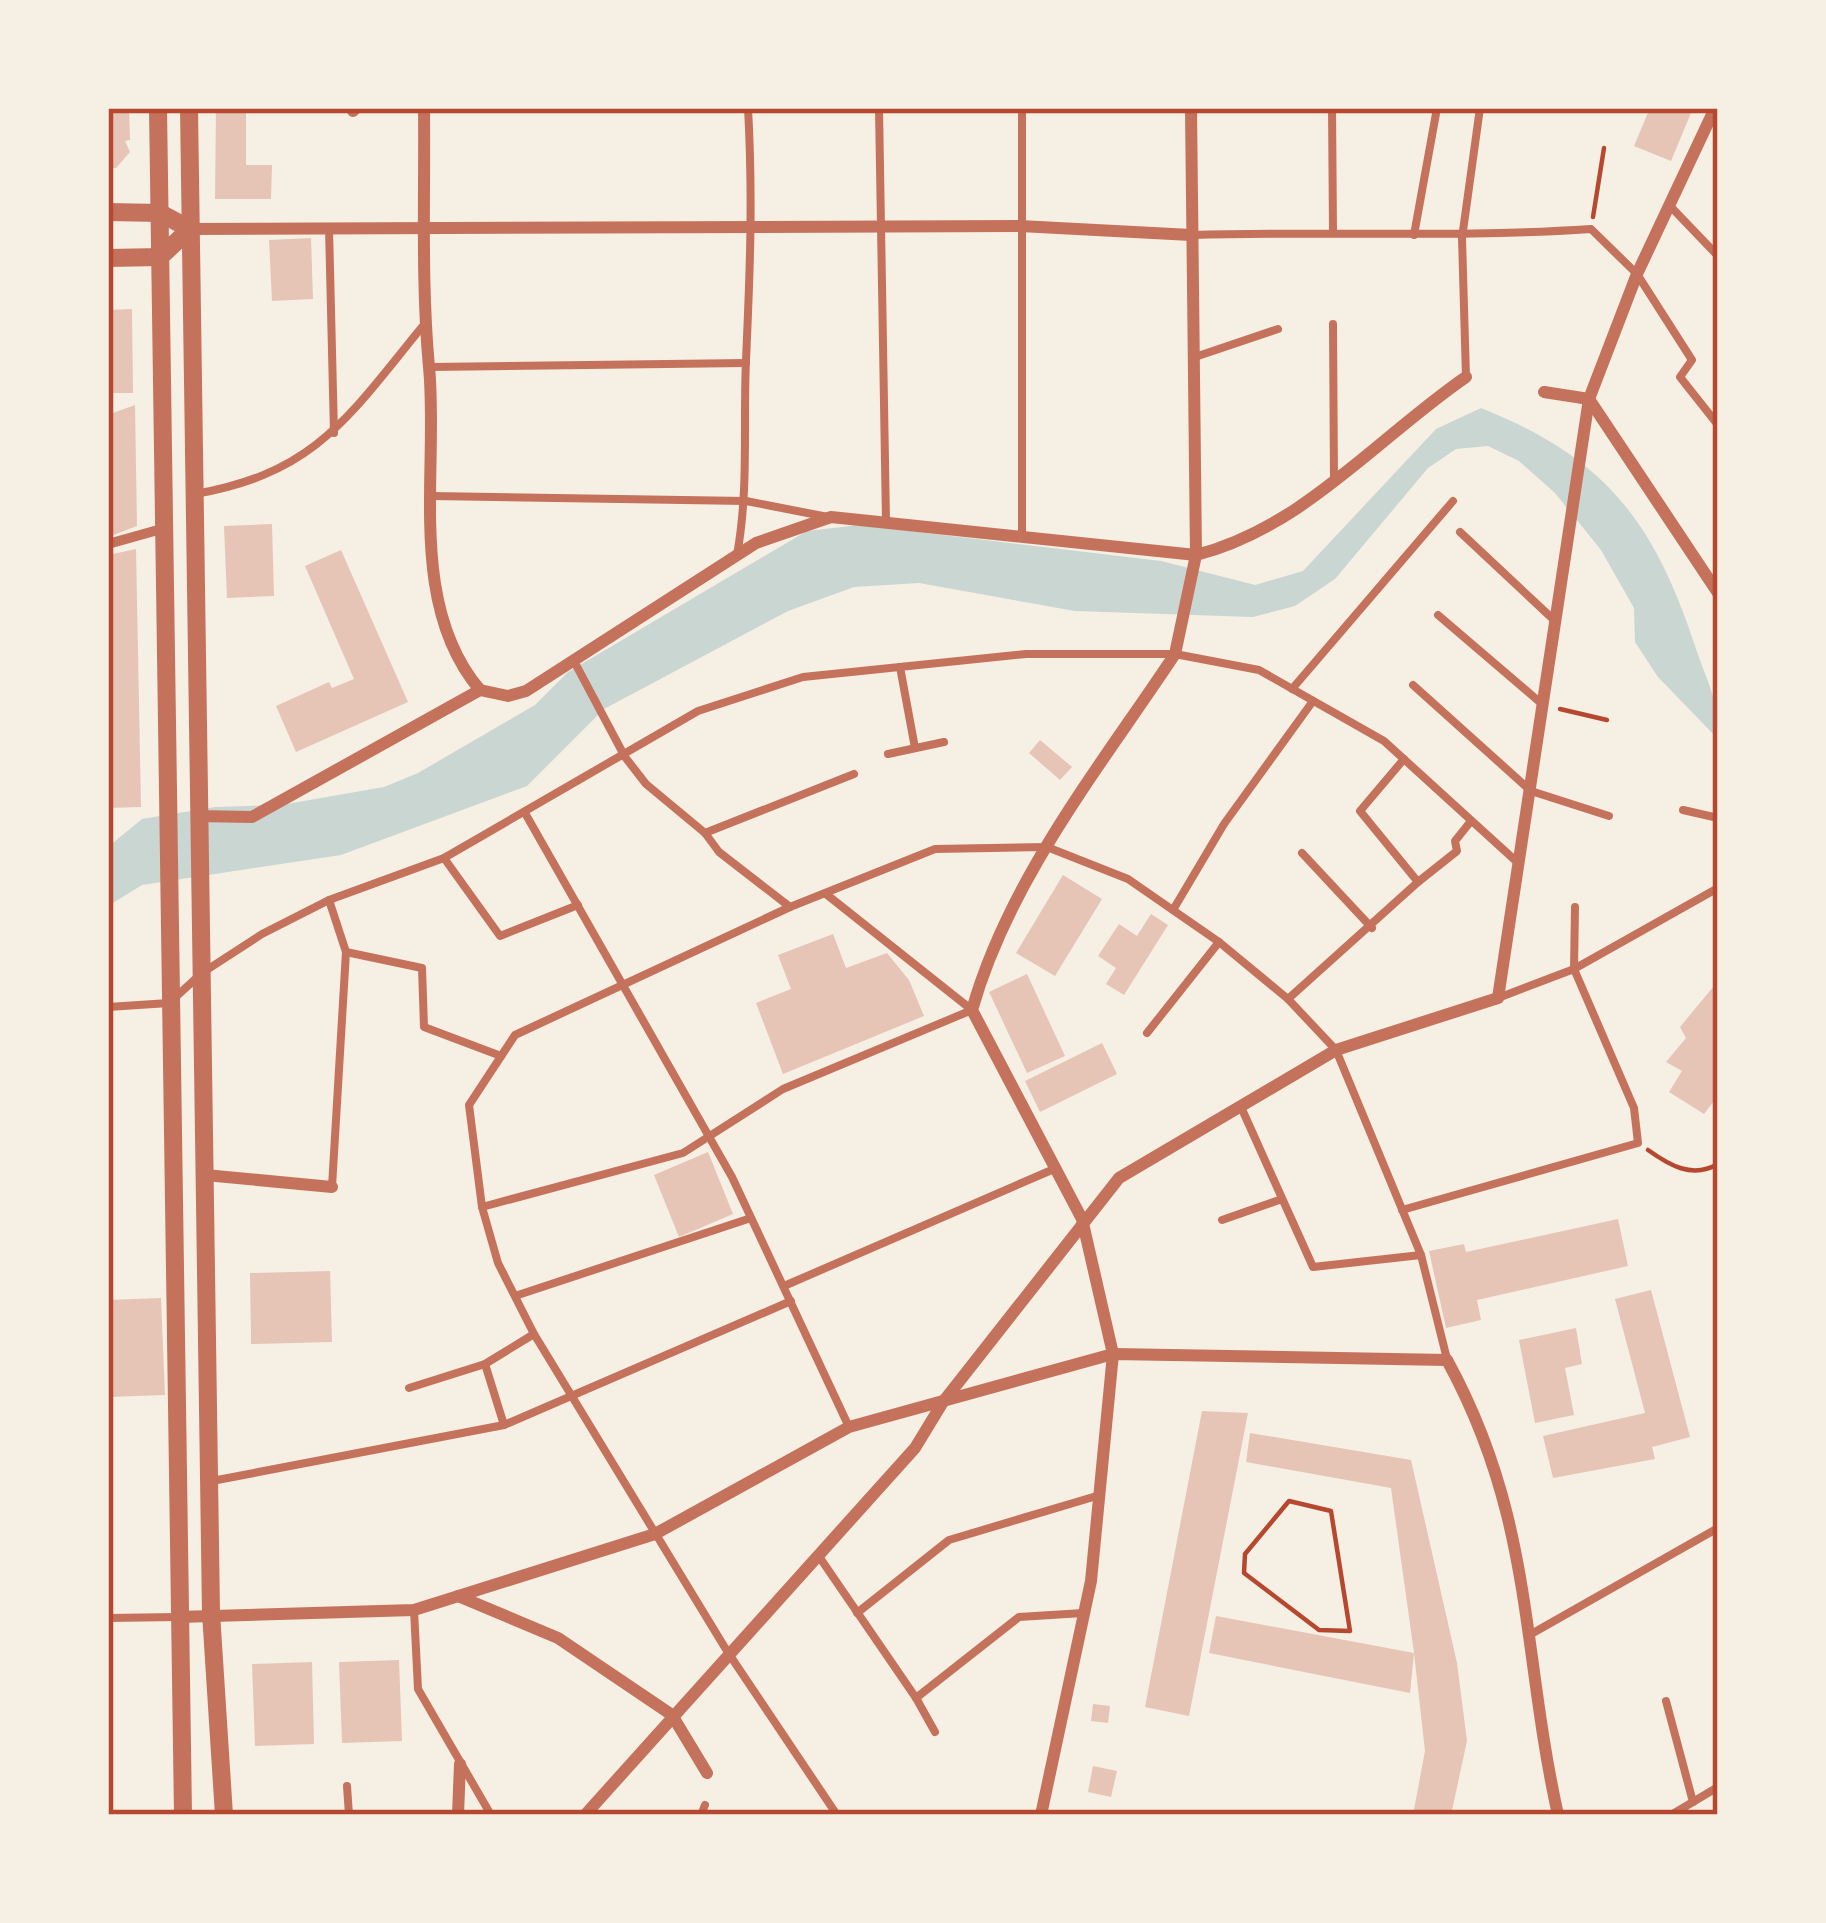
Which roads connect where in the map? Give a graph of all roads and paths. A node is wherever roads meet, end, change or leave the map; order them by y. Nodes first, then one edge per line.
1 (158, 108) edge
2 (189, 108) edge
3 (424, 108) edge
4 (465, 108) edge
5 (748, 108) edge
6 (879, 108) edge
7 (1022, 108) edge
8 (1191, 108) edge
9 (1332, 108) edge
10 (1437, 108) edge
11 (1480, 108) edge
12 (1714, 108) edge
13 (1604, 148) dead end
14 (1672, 208) junction
15 (108, 212) edge
16 (160, 213) junction
17 (1020, 226) junction
18 (425, 227) junction
19 (329, 228) junction
20 (879, 228) junction
21 (190, 229) junction
22 (754, 229) junction
23 (1591, 229) junction
24 (1333, 231) junction
25 (1191, 235) junction
26 (1414, 235) junction
27 (1462, 238) junction
28 (1718, 256) edge
29 (160, 257) junction
30 (108, 258) edge
31 (1637, 274) junction
32 (1333, 324) dead end
33 (422, 327) junction
34 (1278, 329) dead end
35 (1195, 357) junction
36 (746, 363) junction
37 (429, 367) junction
38 (1466, 377) joint
39 (1544, 392) dead end
40 (1589, 399) junction
41 (1718, 425) edge
42 (334, 435) junction
43 (1334, 484) junction
44 (192, 494) junction
45 (430, 496) junction
46 (746, 501) junction
47 (1453, 501) dead end
48 (831, 517) junction
49 (886, 521) junction
50 (165, 528) junction
51 (1460, 532) dead end
52 (1022, 537) junction
53 (108, 544) edge
54 (1196, 555) junction
55 (736, 556) junction
56 (1715, 583) edge
57 (1438, 615) dead end
58 (1555, 621) junction
59 (1175, 654) junction
60 (575, 663) junction
61 (900, 667) junction
62 (1413, 685) dead end
63 (1292, 689) junction
64 (480, 690) junction
65 (1313, 701) junction
66 (1543, 705) junction
67 (1607, 720) dead end
68 (944, 742) dead end
69 (915, 748) junction
70 (888, 754) dead end
71 (625, 758) junction
72 (1404, 759) junction
73 (854, 774) dead end
74 (1531, 791) junction
75 (1683, 811) dead end
76 (525, 813) junction
77 (197, 816) junction
78 (1609, 816) dead end
79 (1718, 818) edge
80 (1471, 821) junction
81 (705, 832) junction
82 (1047, 848) junction
83 (1302, 853) dead end
84 (444, 858) junction
85 (1517, 862) junction
86 (1418, 882) junction
87 (1718, 888) edge
88 (825, 893) junction
89 (329, 900) junction
90 (578, 905) junction
91 (790, 907) junction
92 (1575, 907) dead end
93 (1173, 910) junction
94 (1372, 928) junction
95 (1219, 942) junction
96 (346, 952) junction
97 (1574, 969) junction
98 (202, 973) junction
99 (624, 986) junction
100 (1498, 998) junction
101 (1288, 999) junction
102 (169, 1003) junction
103 (108, 1007) edge
104 (972, 1010) junction
105 (1147, 1033) dead end
106 (1336, 1050) junction
107 (501, 1055) junction
108 (1241, 1107) junction
109 (707, 1133) junction
110 (1638, 1143) junction
111 (1718, 1164) edge
112 (1054, 1169) junction
113 (205, 1175) junction
114 (332, 1186) joint
115 (1282, 1199) junction
116 (482, 1207) junction
117 (1402, 1210) junction
118 (751, 1218) junction
119 (1082, 1219) junction
120 (1222, 1220) dead end
121 (1421, 1255) junction
122 (784, 1286) junction
123 (518, 1295) junction
124 (791, 1300) junction
125 (534, 1334) junction
126 (1113, 1354) junction
127 (1447, 1360) junction
128 (485, 1364) junction
129 (409, 1388) dead end
130 (573, 1399) junction
131 (943, 1402) junction
132 (504, 1426) junction
133 (849, 1427) junction
134 (209, 1482) junction
135 (1101, 1495) junction
136 (1718, 1528) edge
137 (655, 1534) junction
138 (817, 1554) junction
139 (1246, 1554) joint
140 (458, 1596) junction
141 (414, 1610) junction
142 (857, 1612) junction
143 (211, 1613) junction
144 (1084, 1613) junction
145 (178, 1617) junction
146 (108, 1618) edge
147 (1533, 1633) junction
148 (728, 1651) junction
149 (916, 1698) junction
150 (1666, 1701) dead end
151 (672, 1715) junction
152 (935, 1732) dead end
153 (460, 1764) junction
154 (707, 1773) dead end
155 (347, 1786) dead end
156 (1718, 1786) edge
157 (1693, 1802) junction
158 (183, 1815) edge
159 (224, 1815) edge
160 (349, 1815) edge
161 (458, 1815) edge
162 (491, 1815) edge
163 (585, 1815) edge
164 (837, 1815) edge
165 (1041, 1815) edge
166 (1558, 1815) edge
167 (1671, 1815) edge

1 - 16 street
2 - 21 street
3 - 4 lane
3 - 18 street
5 - 22 lane
6 - 20 lane
7 - 17 lane
8 - 25 street
9 - 24 lane
10 - 26 lane
11 - 27 lane
12 - 14 street
13 - 23 path
14 - 28 lane
14 - 31 street
15 - 16 street
16 - 21 street
16 - 29 street
17 - 20 street
17 - 25 street
17 - 52 lane
18 - 19 street
18 - 22 street
18 - 33 street
19 - 21 street
19 - 42 lane
20 - 22 street
20 - 49 lane
21 - 29 street
21 - 44 street
22 - 36 lane
23 - 27 lane
23 - 31 lane
24 - 25 lane
24 - 26 lane
25 - 35 street
26 - 27 lane
27 - 38 lane
29 - 30 street
29 - 50 street
31 - 40 street
31 - 41 lane
32 - 43 lane
33 - 37 street
33 - 42 lane
34 - 35 lane
35 - 54 street
36 - 37 lane
36 - 46 lane
37 - 45 street
38 - 43 street
39 - 40 street
40 - 56 street
40 - 58 street
42 - 44 lane
43 - 54 street
44 - 77 street
45 - 46 lane
45 - 64 street
46 - 48 lane
46 - 55 lane
47 - 63 lane
48 - 49 street
48 - 55 street
49 - 52 street
50 - 53 street
50 - 102 street
51 - 58 lane
52 - 54 street
54 - 59 street
55 - 60 street
57 - 66 lane
58 - 66 street
59 - 61 lane
59 - 63 lane
59 - 82 street
60 - 64 street
60 - 71 lane
61 - 69 lane
61 - 71 lane
62 - 74 lane
63 - 65 lane
64 - 77 street
65 - 72 lane
65 - 93 lane
66 - 67 path
66 - 74 street
68 - 69 lane
69 - 70 lane
71 - 76 lane
71 - 81 lane
72 - 80 lane
72 - 86 lane
73 - 81 lane
74 - 78 lane
74 - 85 street
75 - 79 lane
76 - 84 lane
76 - 90 lane
77 - 98 street
80 - 85 lane
80 - 86 lane
81 - 91 lane
82 - 88 lane
82 - 93 lane
82 - 104 street
83 - 94 lane
84 - 89 lane
84 - 90 lane
85 - 100 street
86 - 94 lane
87 - 97 lane
88 - 91 lane
88 - 104 lane
89 - 96 lane
89 - 98 lane
90 - 99 lane
91 - 99 lane
92 - 97 lane
93 - 95 lane
94 - 101 lane
95 - 101 lane
95 - 105 lane
96 - 107 lane
96 - 114 lane
97 - 100 lane
97 - 110 lane
98 - 102 lane
98 - 113 street
99 - 107 lane
99 - 109 lane
100 - 106 street
101 - 106 lane
102 - 103 lane
102 - 145 street
104 - 109 lane
104 - 112 street
106 - 108 street
106 - 117 lane
107 - 116 lane
108 - 115 lane
108 - 119 street
109 - 116 lane
109 - 118 lane
110 - 111 path
110 - 117 lane
112 - 119 street
112 - 122 lane
113 - 114 street
113 - 134 street
115 - 120 lane
115 - 121 lane
116 - 123 lane
117 - 121 lane
118 - 122 lane
118 - 123 lane
119 - 126 street
119 - 131 street
121 - 127 lane
122 - 124 lane
123 - 125 lane
124 - 130 lane
124 - 133 lane
125 - 128 lane
125 - 130 lane
126 - 127 street
126 - 131 street
126 - 135 street
127 - 147 street
128 - 129 lane
128 - 132 lane
130 - 132 lane
130 - 137 lane
131 - 133 street
131 - 138 street
132 - 134 lane
133 - 137 street
134 - 143 street
135 - 142 lane
135 - 144 street
136 - 147 lane
137 - 140 street
137 - 148 lane
138 - 142 lane
138 - 148 street
139 - 139 path
140 - 141 street
140 - 151 street
141 - 143 street
141 - 153 lane
142 - 149 lane
143 - 145 street
143 - 159 street
144 - 149 lane
144 - 165 street
145 - 146 lane
145 - 158 street
147 - 166 street
148 - 151 street
148 - 164 lane
149 - 152 lane
150 - 157 lane
151 - 154 street
151 - 163 street
153 - 161 street
153 - 162 lane
155 - 160 lane
156 - 157 lane
157 - 167 lane

